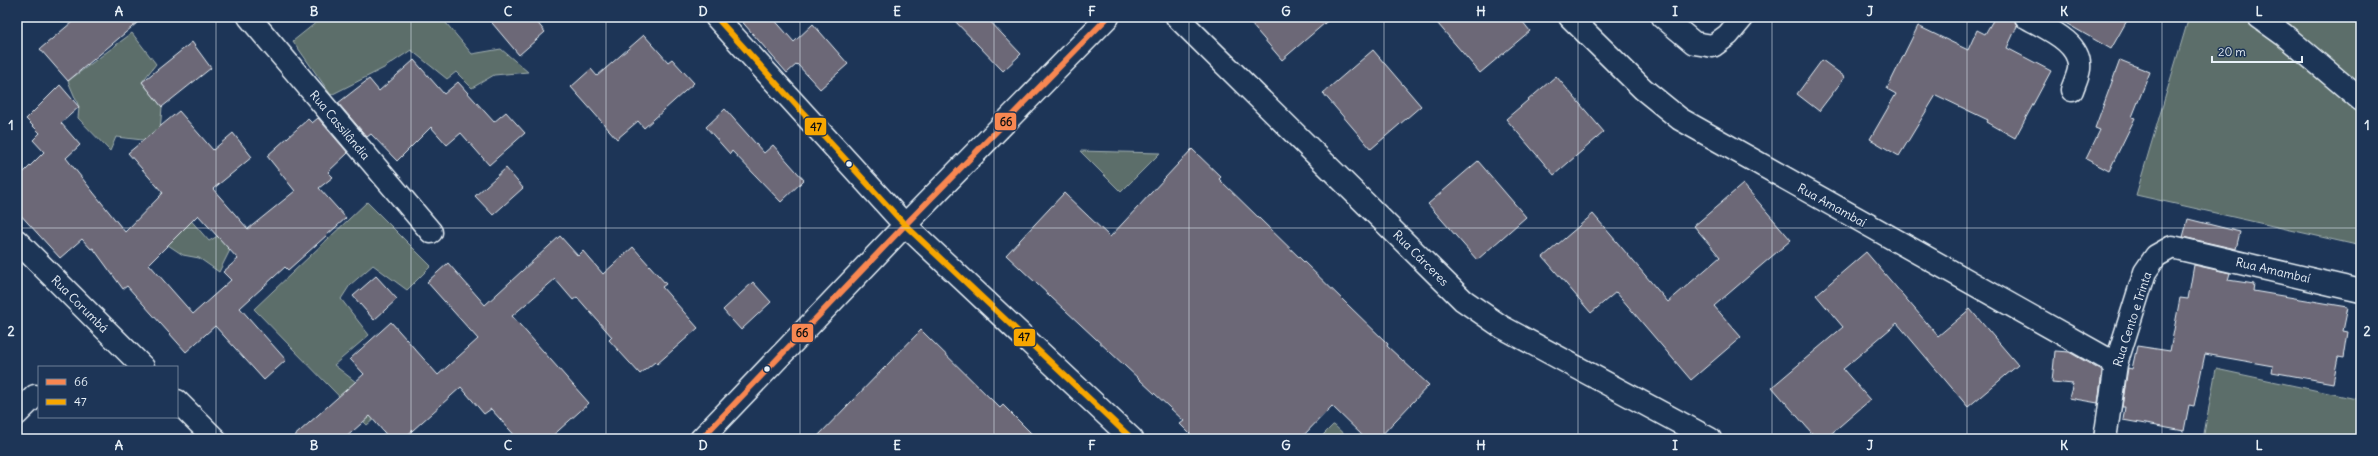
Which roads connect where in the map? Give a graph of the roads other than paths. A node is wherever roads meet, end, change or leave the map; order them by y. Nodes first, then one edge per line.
1 (249, 17) edge
2 (716, 17) edge
3 (1108, 17) edge
4 (1177, 17) edge
5 (1570, 17) edge
6 (1662, 17) edge
7 (1743, 17) edge
8 (2026, 17) edge
9 (2259, 17) edge
10 (2072, 90) dead end
11 (2361, 100) edge
12 (905, 224) junction
13 (431, 232) dead end
14 (17, 241) edge
15 (2185, 250) joint
16 (2361, 291) edge
17 (2116, 364) junction
18 (142, 366) edge
19 (35, 396) dead end
20 (178, 402) edge
21 (17, 414) edge
22 (214, 439) edge
23 (701, 439) edge
24 (1132, 439) edge
25 (1710, 439) edge
26 (2105, 439) edge

1 - 13 street, Rua Cassilândia
2 - 12 street
3 - 12 street
4 - 25 street, Rua Cárceres
5 - 17 street, Rua Amambaí
6 - 7 street
8 - 10 street
9 - 11 street
12 - 23 street
12 - 24 street
14 - 18 street, Rua Corumbá
15 - 16 street, Rua Amambaí
15 - 17 street, Rua Cento e Trinta
17 - 26 street, Rua Cento e Trinta
19 - 21 street
20 - 22 street

